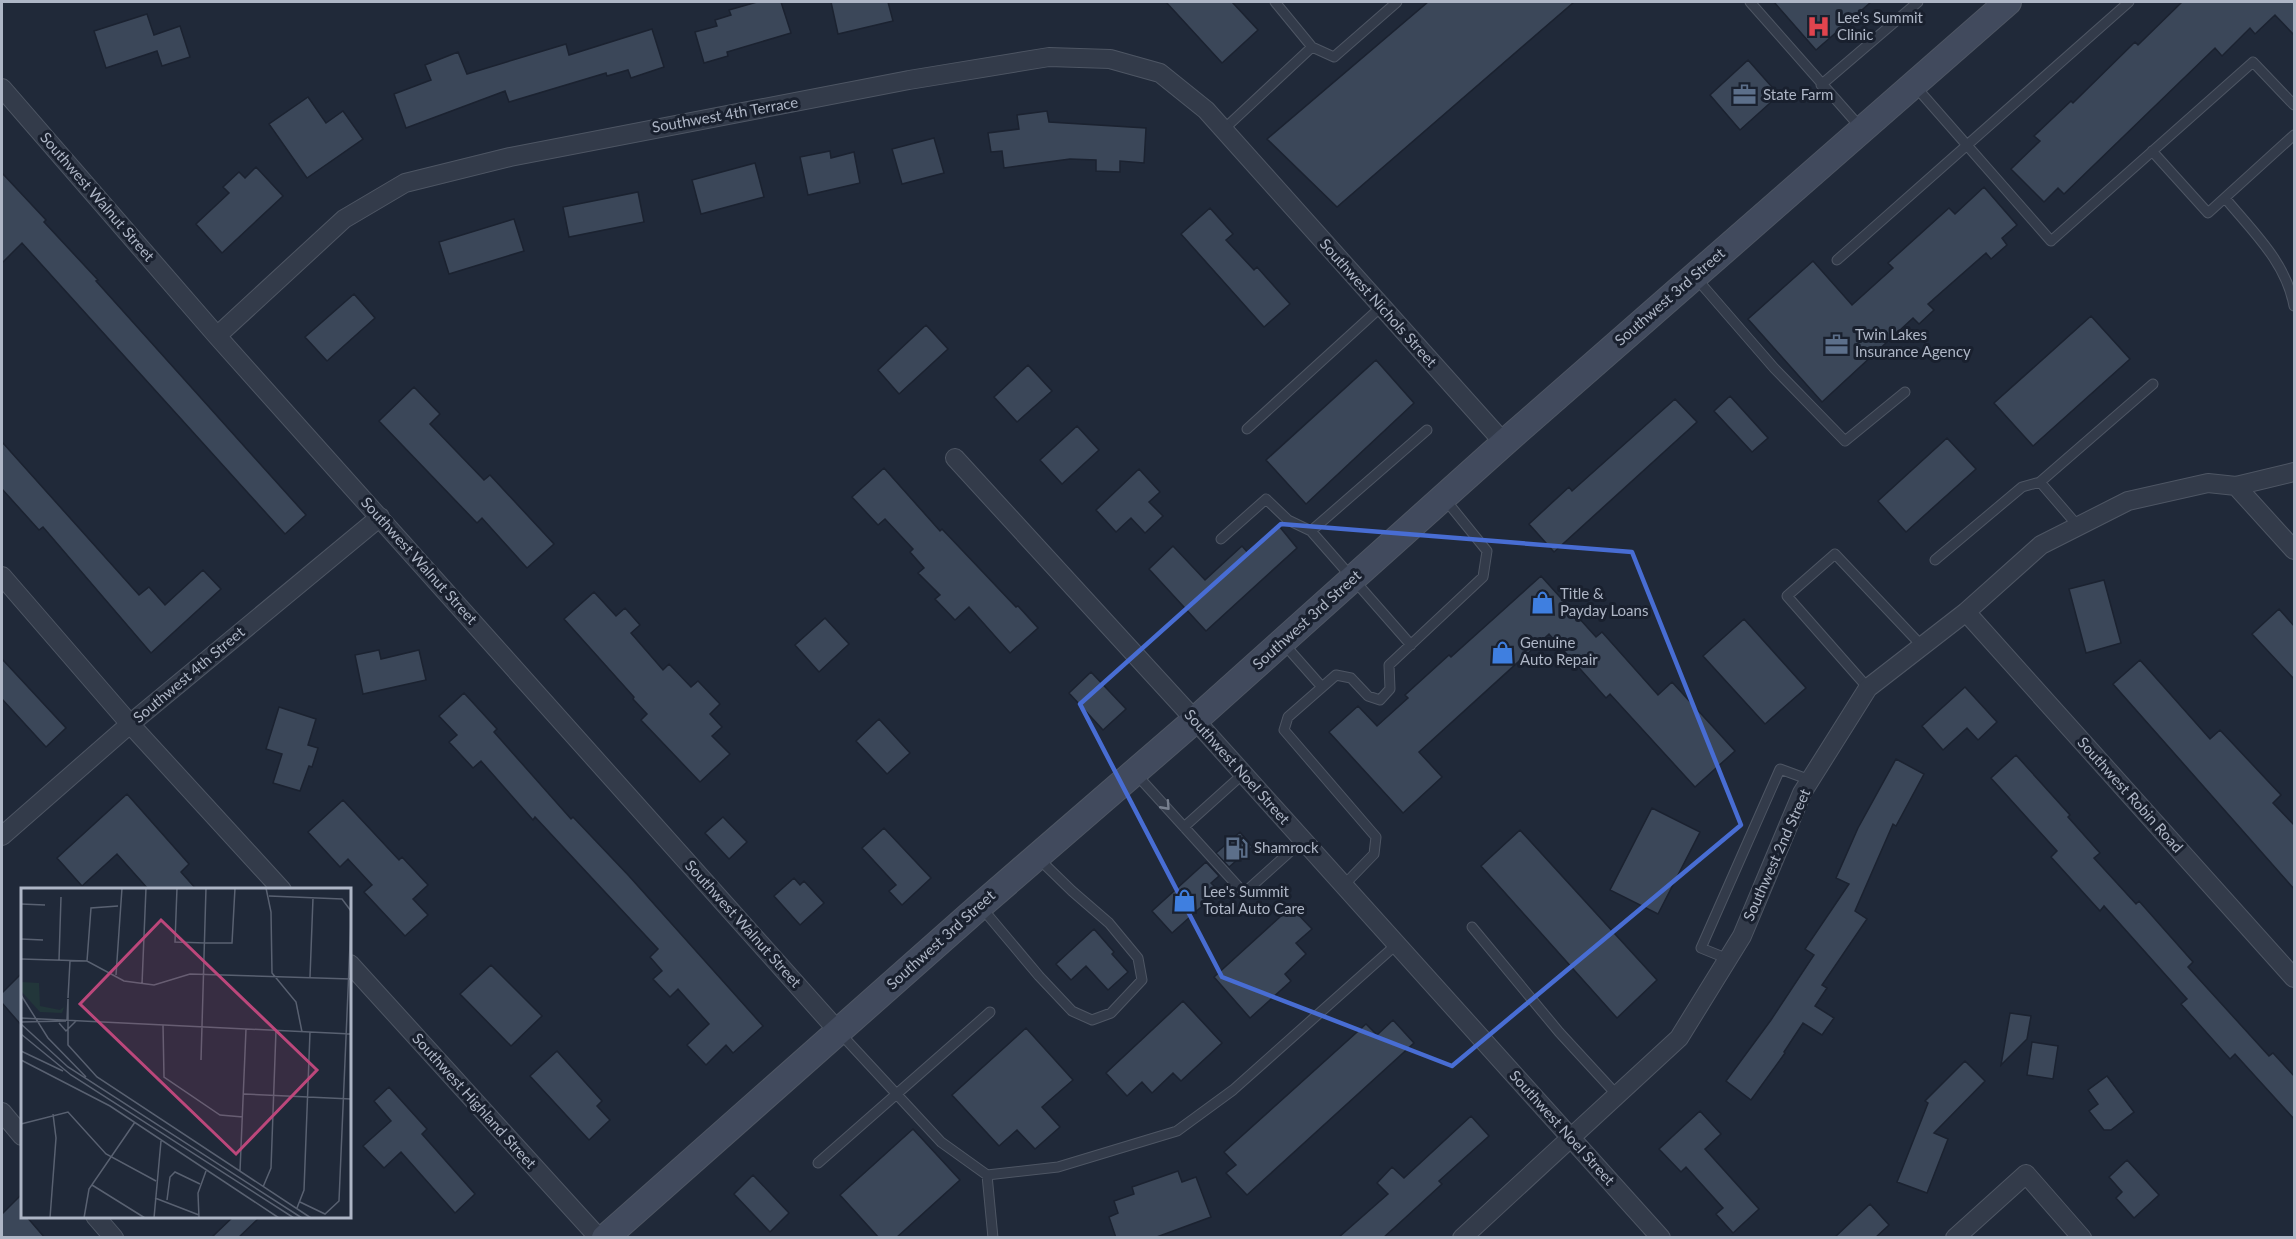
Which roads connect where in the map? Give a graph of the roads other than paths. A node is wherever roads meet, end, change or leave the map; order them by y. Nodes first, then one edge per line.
1 (1275, 2) edge
2 (1396, 2) edge
3 (1750, 2) edge
4 (1918, 2) edge
5 (2008, 2) edge
6 (2129, 2) edge
7 (1312, 47) junction
8 (1914, 84) junction
9 (1821, 85) junction
10 (2, 88) edge
11 (2295, 105) edge
12 (1223, 129) junction
13 (1862, 129) junction
14 (2295, 135) edge
15 (1968, 146) junction
16 (2152, 151) junction
17 (1251, 162) joint
18 (2225, 198) junction
19 (1837, 260) dead end
20 (1694, 276) junction
21 (2295, 306) edge
22 (1381, 307) junction
23 (217, 336) junction
24 (2153, 384) dead end
25 (1905, 392) dead end
26 (1247, 429) dead end
27 (1427, 430) dead end
28 (1504, 443) junction
29 (955, 458) dead end
30 (2295, 472) edge
31 (2040, 482) junction
32 (2236, 486) junction
33 (1444, 497) junction
34 (380, 517) junction
35 (2078, 526) junction
36 (1311, 531) junction
37 (1221, 539) dead end
38 (2295, 550) edge
39 (1935, 560) dead end
40 (2, 576) edge
41 (1354, 578) junction
42 (1966, 612) junction
43 (1282, 642) junction
44 (1411, 645) junction
45 (1922, 646) junction
46 (1322, 687) junction
47 (1868, 688) junction
48 (1195, 720) junction
49 (130, 724) junction
50 (1135, 772) junction
51 (1243, 774) junction
52 (1810, 780) junction
53 (1184, 827) junction
54 (2, 836) edge
55 (1303, 840) junction
56 (1037, 857) junction
57 (1344, 885) junction
58 (280, 888) edge
59 (980, 906) junction
60 (1472, 927) dead end
61 (1397, 944) junction
62 (1728, 958) junction
63 (351, 965) edge
64 (2295, 978) edge
65 (990, 1012) dead end
66 (839, 1032) junction
67 (896, 1094) junction
68 (1617, 1095) junction
69 (2, 1112) edge
70 (21, 1135) edge
71 (1572, 1138) junction
72 (818, 1163) dead end
73 (987, 1174) junction
74 (97, 1218) edge
75 (114, 1238) edge
76 (599, 1238) edge
77 (605, 1238) edge
78 (993, 1238) edge
79 (1462, 1238) edge
80 (1661, 1238) edge
81 (1954, 1238) edge
82 (2082, 1238) edge

1 - 7 lane
2 - 7 lane
3 - 9 lane
4 - 9 lane
5 - 8 main road, Southwest 3rd Street
6 - 15 lane
7 - 12 lane
8 - 13 main road, Southwest 3rd Street
8 - 15 lane
9 - 13 lane
10 - 23 street, Southwest Walnut Street
11 - 16 lane
12 - 17 street, Southwest 4th Terrace
12 - 23 street, Southwest 4th Terrace
13 - 20 main road, Southwest 3rd Street
14 - 18 lane
15 - 16 lane
15 - 19 lane
16 - 18 lane
17 - 22 street, Southwest Nichols Street
18 - 21 lane
20 - 25 lane
20 - 28 main road, Southwest 3rd Street
22 - 26 lane
22 - 28 street, Southwest Nichols Street
23 - 34 street, Southwest Walnut Street
24 - 31 lane
27 - 36 lane
28 - 33 main road, Southwest 3rd Street
29 - 48 street, Southwest Noel Street
30 - 32 street, Southwest 2nd Street
31 - 35 lane
31 - 39 lane
32 - 35 street, Southwest 2nd Street
32 - 38 street
33 - 41 main road, Southwest 3rd Street
33 - 44 lane
34 - 49 street, Southwest 4th Street
34 - 66 street, Southwest Walnut Street
35 - 42 street, Southwest 2nd Street
36 - 37 lane
36 - 41 lane
40 - 49 street
41 - 43 main road, Southwest 3rd Street
41 - 44 lane
42 - 45 street, Southwest 2nd Street
42 - 64 street, Southwest Robin Road
43 - 46 lane
43 - 48 main road, Southwest 3rd Street
44 - 46 lane
45 - 47 street, Southwest 2nd Street
45 - 47 lane
46 - 57 lane
47 - 52 street, Southwest 2nd Street
48 - 50 main road, Southwest 3rd Street
48 - 51 street, Southwest Noel Street
49 - 54 street, Southwest 4th Street
49 - 58 street
50 -> 53 lane
50 - 56 main road, Southwest 3rd Street
51 - 53 lane
51 - 55 street, Southwest Noel Street
52 - 62 street, Southwest 2nd Street
52 - 62 lane
53 - 55 lane
55 - 57 street, Southwest Noel Street
56 - 59 main road, Southwest 3rd Street
56 - 59 lane
57 - 61 street, Southwest Noel Street
59 - 66 main road, Southwest 3rd Street
60 - 68 lane
61 - 71 street, Southwest Noel Street
61 - 73 lane
62 - 68 street, Southwest 2nd Street
63 - 76 street, Southwest Highland Street
65 - 67 lane
66 - 67 lane
66 - 77 main road, Southwest 3rd Street
67 - 72 lane
67 - 73 lane
68 - 71 street, Southwest 2nd Street
69 - 70 street
71 - 79 street, Southwest 2nd Street
71 - 80 street, Southwest Noel Street
73 - 78 lane
74 - 75 street
81 - 82 street

